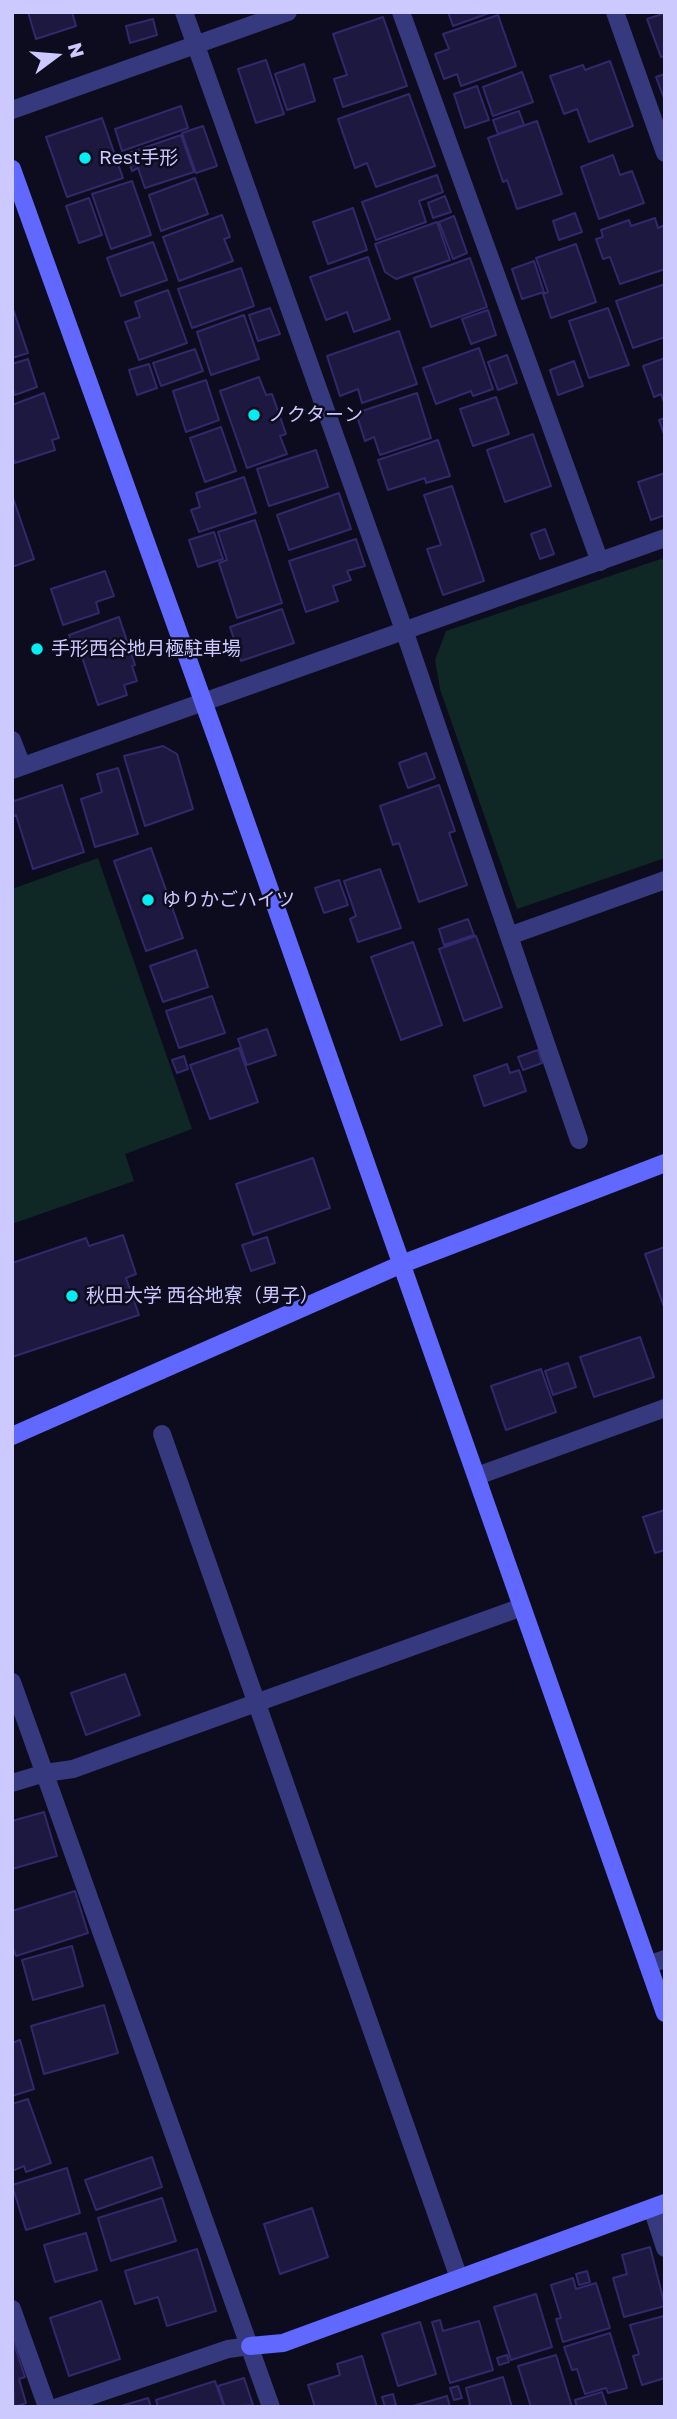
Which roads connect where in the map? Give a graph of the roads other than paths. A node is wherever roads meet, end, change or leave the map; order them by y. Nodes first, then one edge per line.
1 (184, 12) edge
2 (288, 12) edge
3 (401, 12) edge
4 (615, 12) edge
5 (195, 44) junction
6 (12, 110) edge
7 (665, 153) edge
8 (12, 169) edge
9 (665, 538) edge
10 (600, 562) junction
11 (404, 631) junction
12 (203, 702) junction
13 (12, 740) edge
14 (17, 768) edge
15 (665, 880) edge
16 (509, 936) junction
17 (579, 1140) dead end
18 (665, 1163) edge
19 (402, 1264) junction
20 (665, 1408) edge
21 (162, 1434) dead end
22 (12, 1436) edge
23 (477, 1476) junction
24 (522, 1607) junction
25 (12, 1682) edge
26 (257, 1702) junction
27 (45, 1773) junction
28 (12, 1783) edge
29 (656, 1962) edge
30 (665, 2013) edge
31 (658, 2206) edge
32 (665, 2248) edge
33 (459, 2278) junction
34 (12, 2309) edge
35 (250, 2346) junction
36 (47, 2407) edge
37 (58, 2407) edge
38 (271, 2407) edge

1 - 5 street
2 - 5 street
3 - 10 street
4 - 7 street
5 - 6 street
5 - 11 street
8 - 12 street
9 - 10 street
10 - 11 street
11 - 12 street
11 - 16 street
12 - 14 street
12 - 19 street
13 - 14 street
15 - 16 street
16 - 17 street
18 - 19 street
19 - 22 street
19 - 23 street
20 - 23 street
21 - 26 street
23 - 24 street
24 - 26 street
24 - 29 street
25 - 27 street
26 - 27 street
26 - 33 street
27 - 28 street
27 - 35 street
29 - 30 street
31 - 32 street
31 - 33 street
33 - 35 street
34 - 36 street
35 - 37 street
35 - 38 street

